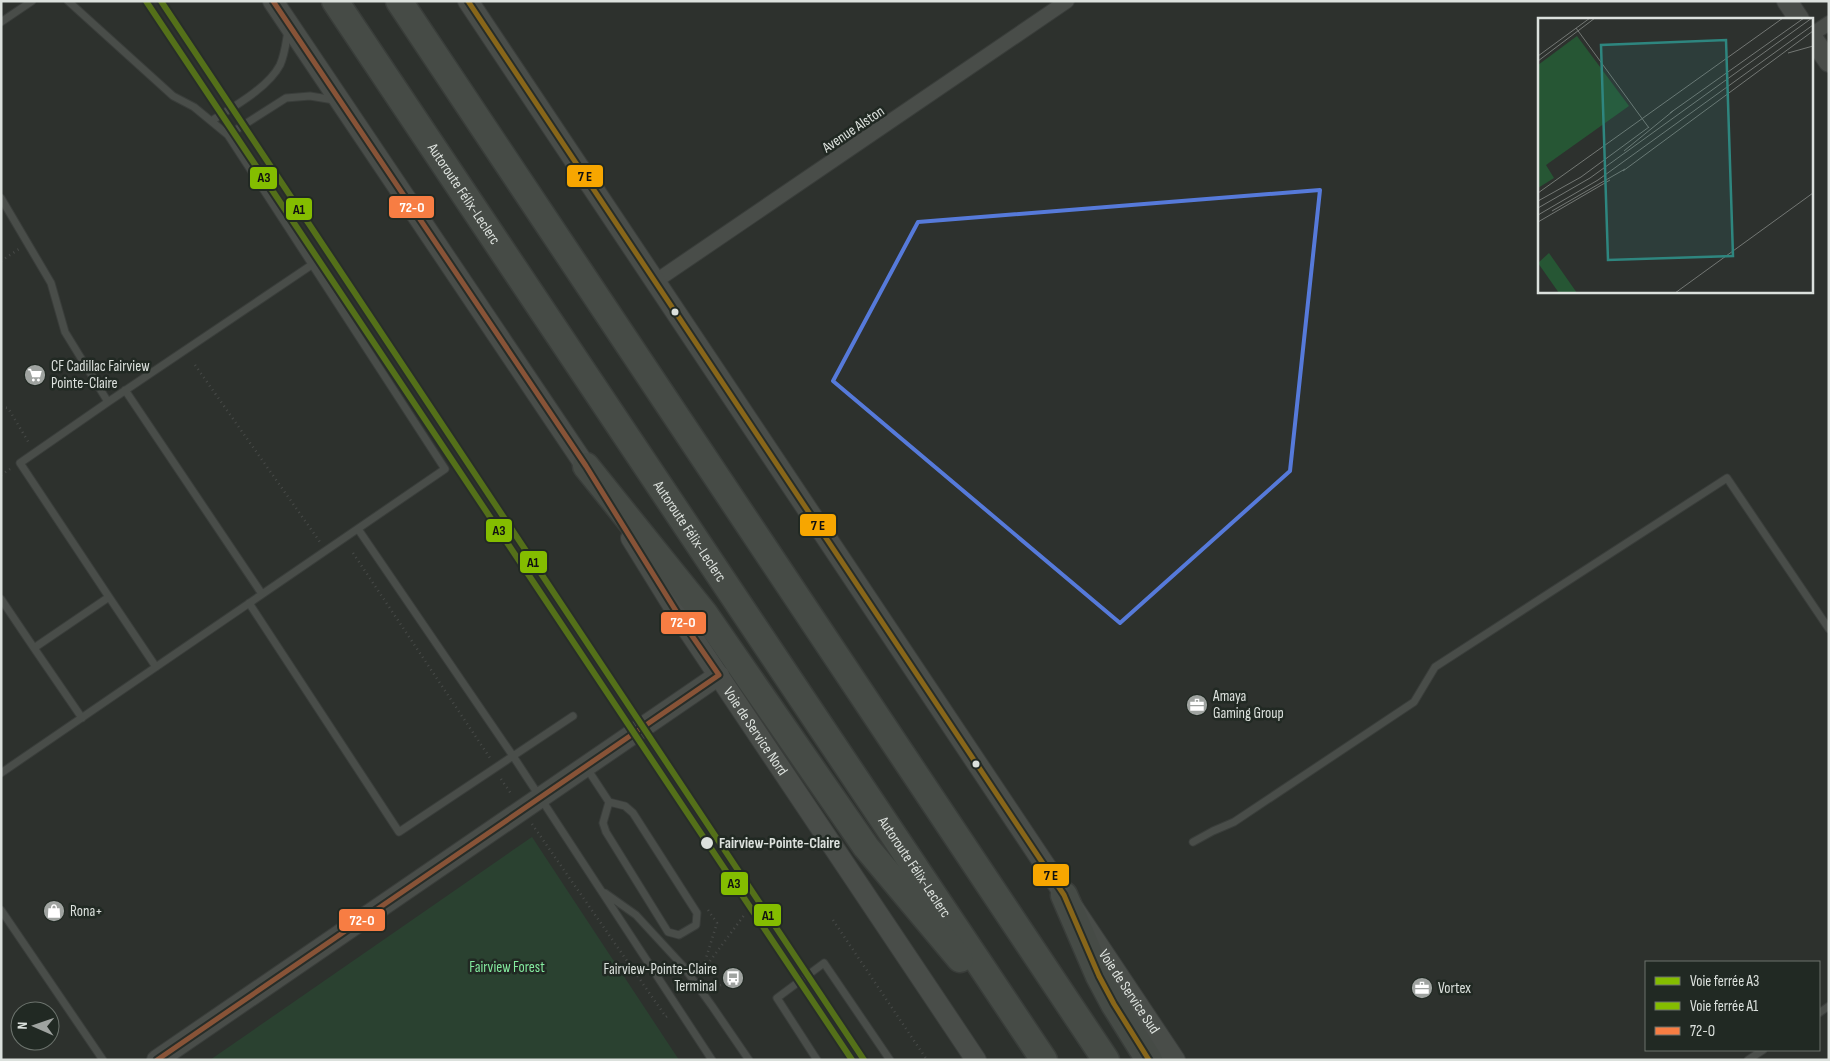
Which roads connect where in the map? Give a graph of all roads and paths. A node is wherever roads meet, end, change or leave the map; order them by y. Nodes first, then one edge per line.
1 (32, 1) edge
2 (68, 1) edge
3 (274, 1) edge
4 (335, 1) edge
5 (398, 1) edge
6 (1067, 1) edge
7 (1787, 1) edge
8 (470, 2) edge
9 (1798, 18) edge
10 (1, 22) edge
11 (1829, 23) edge
12 (289, 25) junction
13 (1812, 35) edge
14 (1812, 37) edge
15 (1829, 62) edge
16 (340, 101) junction
17 (211, 121) junction
18 (228, 135) junction
19 (1, 198) edge
20 (27, 243) junction
21 (1, 261) edge
22 (313, 264) junction
23 (656, 281) junction
24 (195, 365) dead end
25 (125, 390) junction
26 (108, 402) junction
27 (1, 406) edge
28 (35, 453) junction
29 (586, 466) junction
30 (358, 529) junction
31 (321, 543) dead end
32 (353, 553) dead end
33 (262, 594) junction
34 (109, 597) junction
35 (1, 599) edge
36 (249, 603) junction
37 (1829, 629) edge
38 (34, 648) junction
39 (156, 667) junction
40 (719, 675) junction
41 (573, 716) dead end
42 (82, 718) junction
43 (513, 756) junction
44 (491, 759) dead end
45 (586, 766) junction
46 (3, 769) edge
47 (501, 779) dead end
48 (510, 793) dead end
49 (540, 799) junction
50 (609, 802) junction
51 (536, 830) dead end
52 (1193, 842) dead end
53 (602, 890) junction
54 (1064, 894) junction
55 (1, 910) edge
56 (745, 914) dead end
57 (833, 920) dead end
58 (717, 924) dead end
59 (722, 985) dead end
60 (712, 988) dead end
61 (666, 1017) dead end
62 (1762, 1051) edge
63 (103, 1060) edge
64 (157, 1060) edge
65 (712, 1060) edge
66 (749, 1060) edge
67 (817, 1060) edge
68 (890, 1060) edge
69 (928, 1060) edge
70 (976, 1060) edge
71 (1044, 1060) edge
72 (1106, 1060) edge
73 (1149, 1060) edge
74 (1175, 1060) edge
75 (1748, 1060) edge

1 - 10 lane
2 - 17 lane
3 - 12 main road, Voie de Service Nord
4 - 71 highway, Autoroute Félix-Leclerc
5 - 72 highway
6 - 23 street, Avenue Alston
7 - 9 main road
8 - 23 main road, Voie de Service Sud
11 - 13 street
12 - 16 main road, Voie de Service Nord
12 - 17 lane
14 - 15 main road
16 - 18 lane
16 - 29 main road, Voie de Service Nord
17 - 18 lane
18 - 22 lane
19 - 20 lane
20 - 21 path
20 - 26 lane
22 - 25 lane
22 - 30 lane
23 - 54 main road, Voie de Service Sud
24 - 31 path
25 - 26 lane
25 - 33 lane
26 - 28 lane
27 - 28 path
28 - 34 lane
29 - 40 main road, Voie de Service Nord
29 - 71 highway
30 - 33 lane
30 - 43 lane
32 - 44 path
33 - 36 lane
34 - 38 lane
34 - 39 lane
35 - 38 lane
36 - 39 lane
36 - 43 lane
37 - 52 lane
38 - 42 lane
39 - 42 lane
40 - 45 main road
40 - 70 main road, Voie de Service Nord
41 - 43 lane
42 - 46 lane
43 - 49 lane
45 - 49 main road
45 - 50 lane
47 - 48 path
49 - 53 lane
49 - 64 main road
50 - 50 lane
51 - 61 path
53 - 65 lane
53 - 66 lane
54 - 73 highway
54 - 74 main road, Voie de Service Sud
55 - 63 lane
56 - 58 path
57 - 69 path
59 - 60 path
62 - 75 lane
67 - 68 lane

